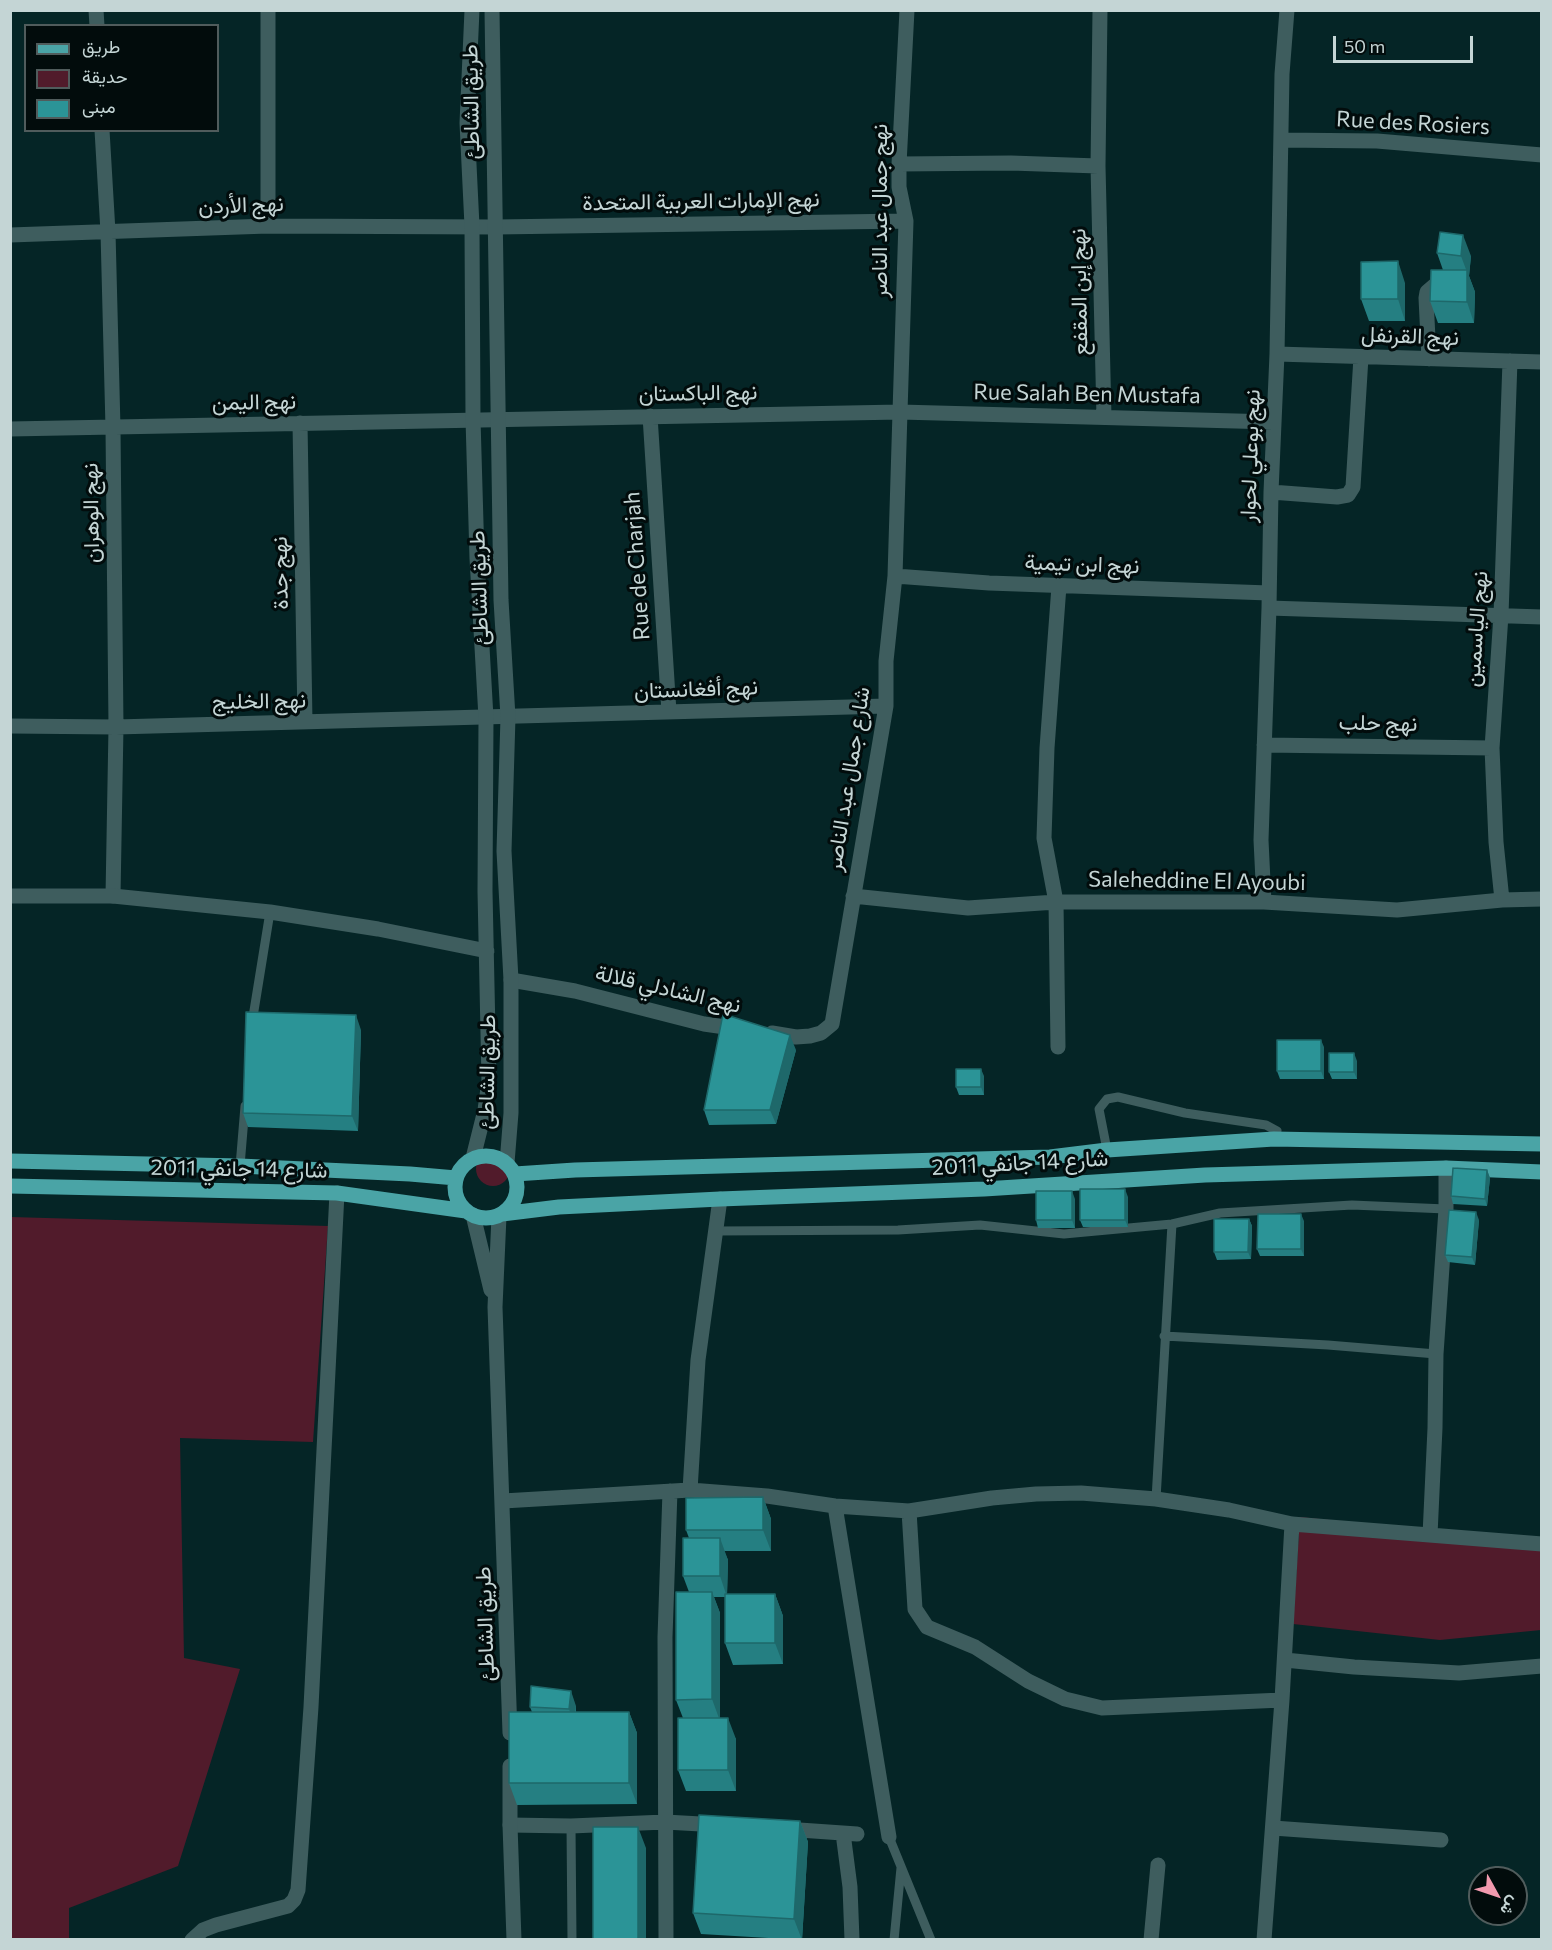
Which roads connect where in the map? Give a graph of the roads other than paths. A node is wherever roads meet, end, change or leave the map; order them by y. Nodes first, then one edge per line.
1 (268, 10) edge
2 (472, 10) edge
3 (492, 10) edge
4 (907, 10) edge
5 (1100, 10) edge
6 (1287, 10) edge
7 (102, 132) edge
8 (1281, 140) junction
9 (1542, 155) edge
10 (899, 164) junction
11 (1098, 166) junction
12 (906, 221) junction
13 (268, 226) junction
14 (472, 226) junction
15 (496, 227) junction
16 (108, 232) junction
17 (10, 235) edge
18 (1448, 284) edge
19 (1277, 354) junction
20 (1361, 357) junction
21 (1429, 359) junction
22 (1510, 361) junction
23 (1542, 362) edge
24 (900, 412) junction
25 (650, 416) junction
26 (1104, 417) junction
27 (473, 419) junction
28 (498, 419) junction
29 (1273, 422) junction
30 (300, 423) junction
31 (112, 428) junction
32 (10, 429) edge
33 (1271, 492) junction
34 (895, 576) junction
35 (1059, 586) junction
36 (1269, 600) junction
37 (1501, 615) junction
38 (1542, 617) edge
39 (886, 706) junction
40 (669, 712) junction
41 (508, 717) junction
42 (486, 718) junction
43 (305, 722) junction
44 (10, 726) edge
45 (116, 727) junction
46 (1264, 745) junction
47 (1492, 748) junction
48 (10, 896) edge
49 (114, 896) junction
50 (853, 896) junction
51 (1542, 899) edge
52 (1502, 900) junction
53 (1056, 902) junction
54 (1264, 902) junction
55 (270, 912) junction
56 (487, 951) junction
57 (511, 980) junction
58 (251, 1027) edge
59 (815, 1035) joint
60 (1058, 1047) dead end
61 (246, 1097) edge
62 (1274, 1139) junction
63 (1542, 1144) edge
64 (1107, 1150) junction
65 (473, 1158) junction
66 (10, 1161) edge
67 (240, 1166) junction
68 (1446, 1168) junction
69 (511, 1169) junction
70 (1542, 1172) edge
71 (456, 1178) junction
72 (10, 1186) edge
73 (337, 1193) junction
74 (720, 1198) junction
75 (1446, 1209) junction
76 (470, 1213) junction
77 (500, 1215) junction
78 (1172, 1224) junction
79 (716, 1232) junction
80 (495, 1307) junction
81 (1164, 1336) junction
82 (1436, 1354) junction
83 (690, 1490) junction
84 (670, 1491) junction
85 (1156, 1499) junction
86 (503, 1501) junction
87 (835, 1506) junction
88 (909, 1511) junction
89 (1292, 1524) junction
90 (1430, 1535) junction
91 (1542, 1544) edge
92 (1285, 1659) junction
93 (1542, 1666) edge
94 (1282, 1700) junction
95 (665, 1822) junction
96 (510, 1825) junction
97 (571, 1826) junction
98 (729, 1826) edge
99 (1273, 1828) junction
100 (773, 1829) edge
101 (889, 1836) joint
102 (1441, 1840) dead end
103 (1158, 1865) dead end
104 (901, 1866) junction
105 (929, 1938) edge
106 (192, 1940) edge
107 (514, 1940) edge
108 (572, 1940) edge
109 (666, 1940) edge
110 (852, 1940) edge
111 (894, 1940) edge
112 (1151, 1940) edge
113 (1264, 1940) edge

1 - 13 street
2 - 14 street, طريق الشاطئ
3 - 15 street, طريق الشاطئ
4 - 10 street, نهج جمال عبد الناصر
5 - 11 street, نهج إبن المقفع
6 - 8 street, نهج بوعلي لحوار
7 - 16 street, نهج الوهران
8 - 9 street, Rue des Rosiers
8 - 19 street, نهج بوعلي لحوار
10 - 11 street
10 - 12 street, نهج جمال عبد الناصر
11 - 26 street, نهج إبن المقفع
12 - 15 street, نهج الإمارات العربية المتحدة
12 - 24 street, نهج جمال عبد الناصر
13 - 14 street, نهج الأردن
13 - 16 street, نهج الأردن
14 - 15 street, نهج الإمارات العربية المتحدة
14 - 27 street, طريق الشاطئ
15 - 28 street, طريق الشاطئ
16 - 17 street, نهج الأردن
16 - 31 street, نهج الوهران
18 - 21 street
19 - 20 street, نهج القرنفل
19 - 29 street, نهج بوعلي لحوار
20 - 21 street, نهج القرنفل
20 - 33 street
21 - 22 street, نهج القرنفل
22 - 23 street, نهج القرنفل
22 - 37 street, نهج الياسمين
24 - 25 street, نهج الباكستان
24 - 26 street, Rue Salah Ben Mustafa
24 - 34 street, شارع جمال عبد الناصر
25 - 28 street, نهج الباكستان
25 - 40 street, Rue de Charjah
26 - 29 street, Rue Salah Ben Mustafa
27 - 28 street, نهج اليمن
27 - 30 street, نهج اليمن
27 - 42 street, طريق الشاطئ
28 - 41 street, طريق الشاطئ
29 - 33 street, نهج بوعلي لحوار
30 - 31 street, نهج اليمن
30 - 43 street, نهج جدة
31 - 32 street, نهج اليمن
31 - 45 street, نهج الوهران
33 - 36 street, نهج بوعلي لحوار
34 - 35 street, نهج ابن تيمية
34 - 39 street, شارع جمال عبد الناصر
35 - 36 street, نهج ابن تيمية
35 - 53 street
36 - 37 street, نهج ابن تيمية
36 - 46 street, نهج بوعلي لحوار
37 - 38 street, نهج ابن تيمية
37 - 47 street, نهج الياسمين
39 - 40 street, نهج أفغانستان
39 - 50 street, شارع جمال عبد الناصر
40 - 41 street, نهج أفغانستان
41 - 42 street, نهج الخليج
41 - 57 street, طريق الشاطئ
42 - 43 street, نهج الخليج
42 - 56 street, طريق الشاطئ
43 - 45 street, نهج الخليج
44 - 45 street, نهج الخليج
45 - 49 street, نهج الوهران
46 - 47 street, نهج حلب
46 - 54 street, نهج بوعلي لحوار
47 - 52 street, نهج الياسمين
48 - 49 street
49 - 55 street
50 - 53 street, Saleheddine El Ayoubi
50 - 59 street, شارع جمال عبد الناصر
51 - 52 street, Saleheddine El Ayoubi
52 - 54 street, Saleheddine El Ayoubi
53 - 54 street, Saleheddine El Ayoubi
53 - 60 street
55 - 56 street
55 - 58 lane
56 - 65 street, طريق الشاطئ
57 - 59 street, نهج الشادلي قلالة
57 - 69 street, طريق الشاطئ
61 - 67 lane
62 - 63 main road, شارع 14 جانفي 2011
62 - 64 main road, شارع 14 جانفي 2011
62 - 64 lane
64 - 69 main road, شارع 14 جانفي 2011
65 - 69 main road
65 - 71 main road
66 - 67 main road, شارع 14 جانفي 2011
67 - 71 main road, شارع 14 جانفي 2011
68 - 70 main road, شارع 14 جانفي 2011
68 - 74 main road, شارع 14 جانفي 2011
68 - 75 street
69 - 77 main road
71 - 76 main road
72 - 73 main road, شارع 14 جانفي 2011
73 - 76 main road, شارع 14 جانفي 2011
73 - 106 street
74 - 77 main road, شارع 14 جانفي 2011
74 - 79 street
75 - 78 lane
75 - 82 street
76 - 77 main road
76 - 80 street, طريق الشاطئ
77 - 80 street, طريق الشاطئ
78 - 79 lane
78 - 81 lane
79 - 83 street
80 - 86 street, طريق الشاطئ
81 - 82 lane
81 - 85 lane
82 - 90 street
83 - 84 street
83 - 87 street
84 - 86 street
84 - 95 street
85 - 88 street
85 - 89 street
86 - 96 street, طريق الشاطئ
87 - 88 street
87 - 101 street
88 - 94 street
89 - 90 street
89 - 92 street
90 - 91 street
92 - 93 street
92 - 94 street
94 - 99 street
95 - 97 street
95 - 98 street
95 - 109 street
96 - 97 street
96 - 107 street, طريق الشاطئ
97 - 108 lane
99 - 102 street
99 - 113 street
100 - 110 street
101 - 104 lane
103 - 112 street
104 - 105 lane
104 - 111 lane

